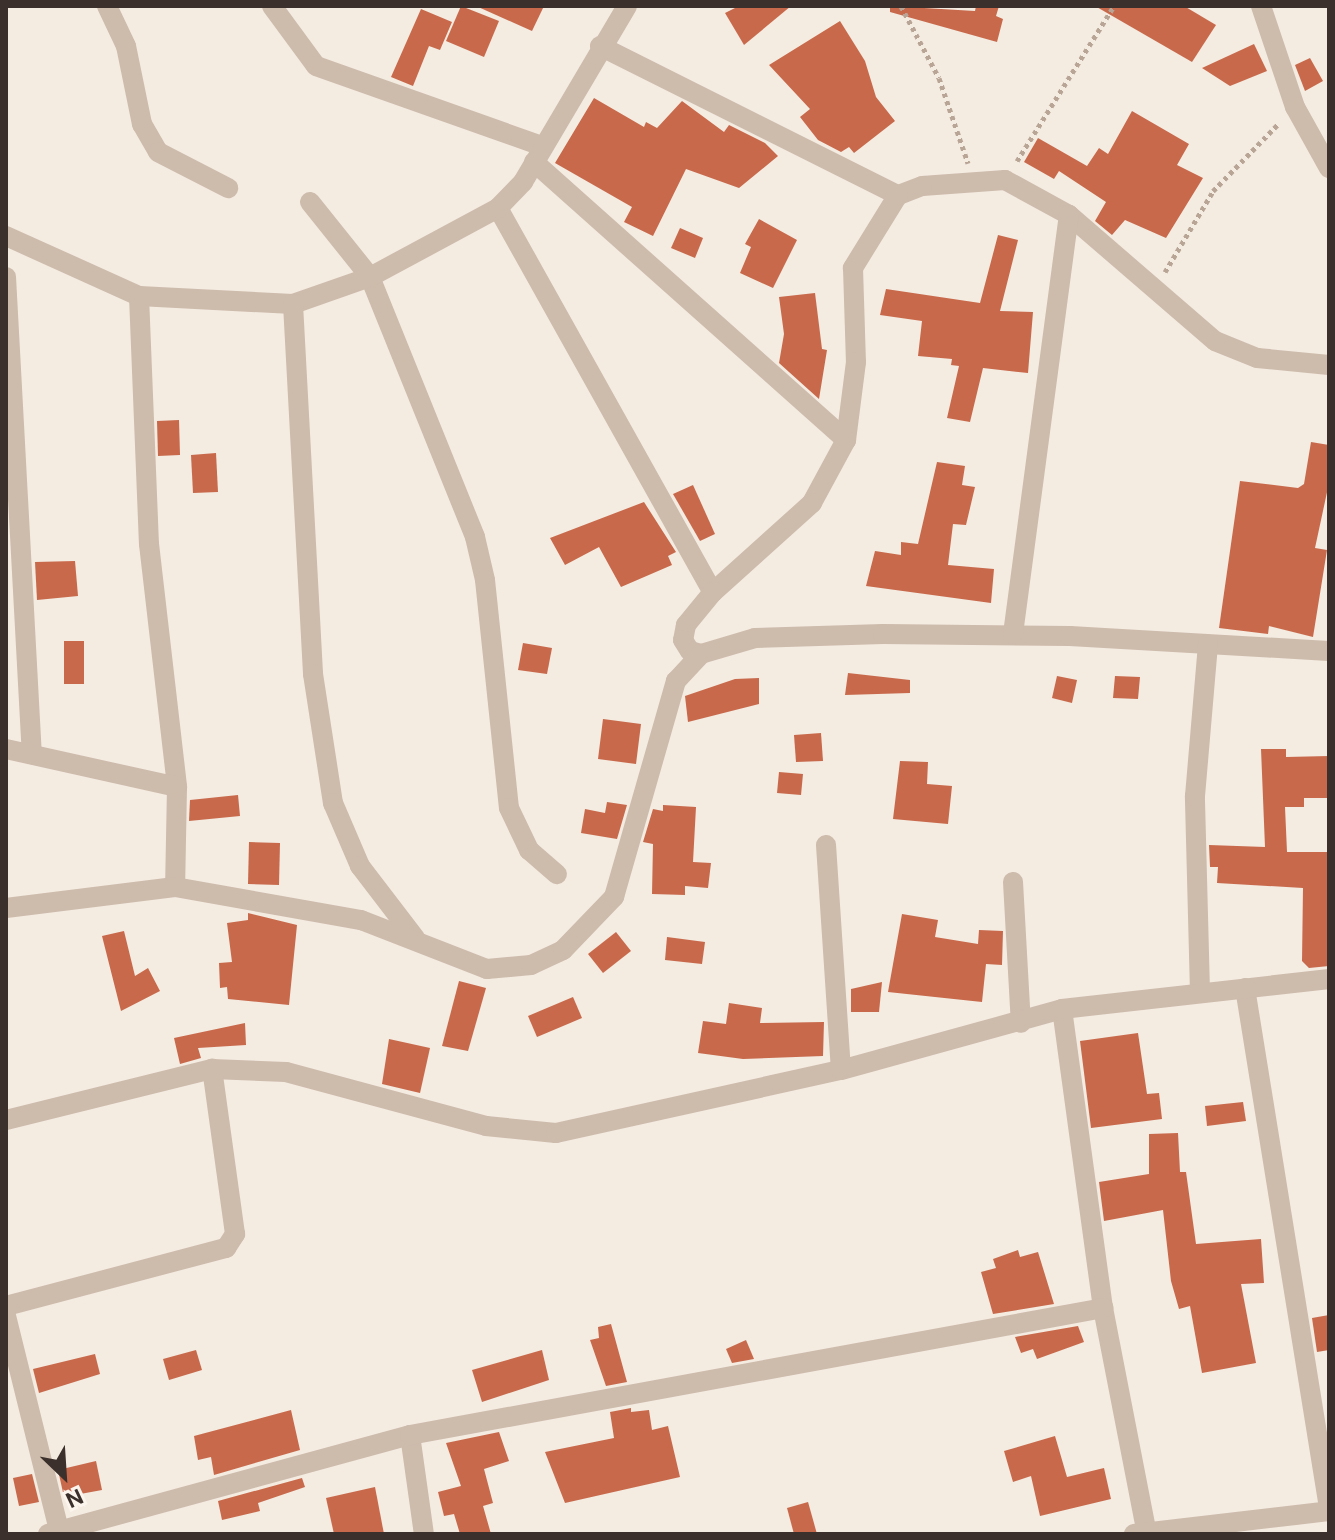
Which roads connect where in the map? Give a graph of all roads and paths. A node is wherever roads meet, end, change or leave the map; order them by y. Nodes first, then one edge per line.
1 (107, 6) edge
2 (272, 6) edge
3 (627, 6) edge
4 (901, 6) edge
5 (1114, 6) edge
6 (1261, 6) edge
7 (600, 46) junction
8 (1295, 107) junction
9 (538, 154) junction
10 (1329, 168) edge
11 (1005, 180) junction
12 (975, 181) junction
13 (228, 188) dead end
14 (898, 195) junction
15 (310, 202) dead end
16 (498, 208) junction
17 (1069, 215) junction
18 (6, 236) edge
19 (6, 277) edge
20 (370, 277) junction
21 (1154, 291) junction
22 (139, 296) junction
23 (293, 304) junction
24 (1329, 365) edge
25 (846, 440) junction
26 (713, 592) junction
27 (1013, 634) junction
28 (1208, 645) junction
29 (1329, 651) edge
30 (701, 654) junction
31 (6, 749) edge
32 (32, 754) junction
33 (177, 787) junction
34 (826, 845) dead end
35 (557, 874) dead end
36 (1013, 882) dead end
37 (175, 887) junction
38 (6, 908) edge
39 (416, 939) junction
40 (1329, 979) edge
41 (1245, 988) junction
42 (1200, 992) junction
43 (1062, 1009) junction
44 (1021, 1023) junction
45 (212, 1069) junction
46 (841, 1070) junction
47 (6, 1120) edge
48 (6, 1306) edge
49 (1103, 1308) junction
50 (6, 1316) edge
51 (11, 1346) edge
52 (410, 1435) junction
53 (1329, 1510) edge
54 (56, 1533) edge
55 (1143, 1533) edge
56 (424, 1534) edge

1 - 13 street
2 - 9 street
3 - 7 street
4 - 12 path
5 - 11 path
6 - 8 street
7 - 9 street
7 - 14 street
8 - 10 street
8 - 21 path
9 - 16 street
9 - 25 street
11 - 12 street
11 - 17 street
12 - 14 street
14 - 25 street
15 - 20 street
16 - 20 street
16 - 26 street
17 - 21 street
17 - 27 street
18 - 22 street
19 - 32 street
20 - 23 street
20 - 35 street
21 - 24 street
22 - 23 street
22 - 33 street
23 - 39 street
25 - 26 street
26 - 30 street
27 - 28 street
27 - 30 street
28 - 29 street
28 - 42 street
30 - 39 street
31 - 32 street
32 - 33 street
33 - 37 street
34 - 46 street
36 - 44 street
37 - 38 street
37 - 39 street
40 - 41 street
41 - 42 street
41 - 53 street
42 - 43 street
43 - 44 street
43 - 49 street
44 - 46 street
45 - 46 street
45 - 47 street
45 - 48 street
49 - 52 street
49 - 55 street
50 - 51 street
51 - 54 street
52 - 54 street
52 - 56 street
53 - 55 street

